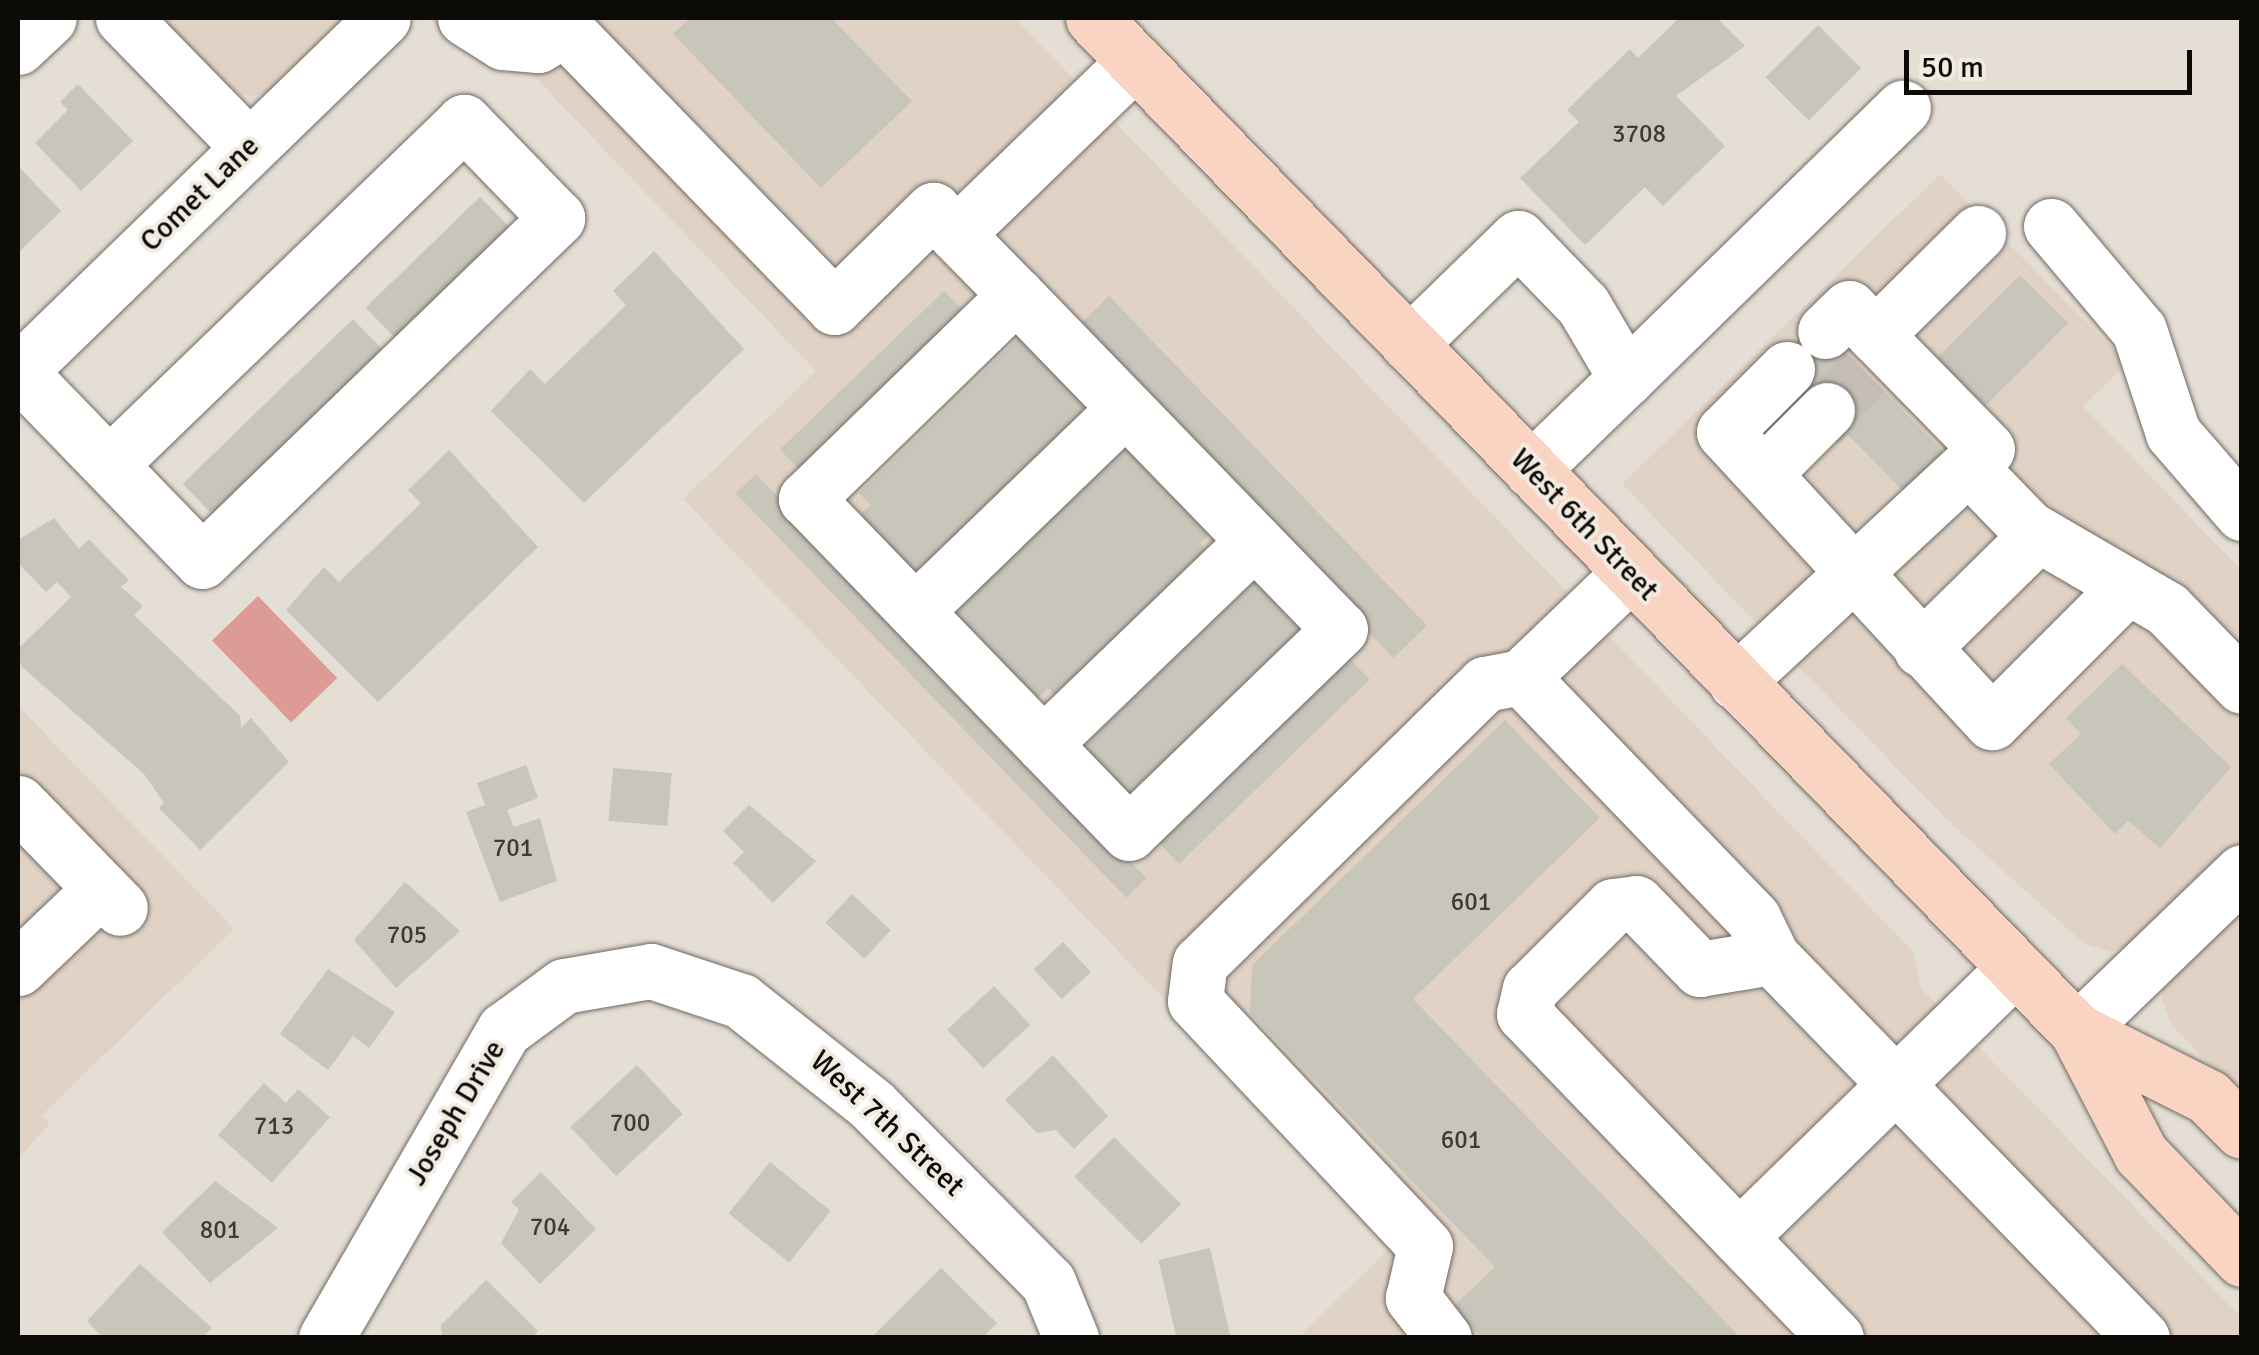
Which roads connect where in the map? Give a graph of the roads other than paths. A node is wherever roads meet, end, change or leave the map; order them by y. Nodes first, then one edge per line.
1 (49, 18) edge
2 (123, 18) edge
3 (384, 18) edge
4 (464, 18) edge
5 (1093, 18) edge
6 (571, 23) edge
7 (18, 47) edge
8 (1136, 61) junction
9 (1903, 108) dead end
10 (249, 147) junction
11 (2051, 226) dead end
12 (956, 234) junction
13 (1978, 234) dead end
14 (1016, 295) junction
15 (1410, 344) junction
16 (18, 371) edge
17 (1626, 378) junction
18 (1807, 389) tunnel mouth
19 (1125, 408) junction
20 (110, 464) junction
21 (1968, 466) junction
22 (1531, 470) junction
23 (2242, 513) edge
24 (2038, 534) junction
25 (1254, 541) junction
26 (1854, 572) junction
27 (1630, 573) junction
28 (2128, 586) junction
29 (915, 611) junction
30 (1921, 649) junction
31 (1521, 677) junction
32 (1736, 682) junction
33 (2242, 686) edge
34 (1043, 744) junction
35 (18, 803) edge
36 (2242, 872) edge
37 (1772, 957) junction
38 (18, 968) edge
39 (2015, 968) junction
40 (651, 971) joint
41 (2077, 1030) junction
42 (1896, 1084) junction
43 (2242, 1131) edge
44 (1739, 1237) junction
45 (2242, 1259) edge
46 (326, 1338) edge
47 (1071, 1338) edge
48 (1444, 1338) edge
49 (1836, 1338) edge
50 (2142, 1338) edge

1 - 7 street
2 - 10 street
3 - 10 street, Comet Lane
4 - 6 street
5 - 8 main road, West 6th Street
6 - 12 street
8 - 12 street
8 - 15 main road, West 6th Street
9 - 17 street
10 - 16 street, Comet Lane
11 - 23 street
12 - 14 street
13 - 21 street
14 - 19 street
14 - 29 street
15 - 17 street
15 - 22 main road, West 6th Street
16 - 20 street
17 - 22 street
18 - 26 street
19 - 25 street
19 - 29 street
20 - 20 street
21 - 24 street
21 - 26 street
22 - 27 main road, West 6th Street
24 - 28 street
24 - 30 street
25 - 34 street
25 - 34 street
26 - 30 street
26 - 32 street
27 - 31 street
27 - 32 main road, West 6th Street
28 - 30 street
28 - 33 street
29 - 34 street
31 - 37 street
31 - 48 street
32 - 39 main road, West 6th Street
35 - 38 street
36 - 41 street
37 - 42 street
37 - 44 street
39 - 41 main road, West 6th Street
39 - 42 street
40 - 46 street, Joseph Drive
40 - 47 street, West 7th Street
41 - 43 main road, West 6th Street
41 - 45 main road, West 6th Street
42 - 44 street
42 - 50 street
44 - 49 street

